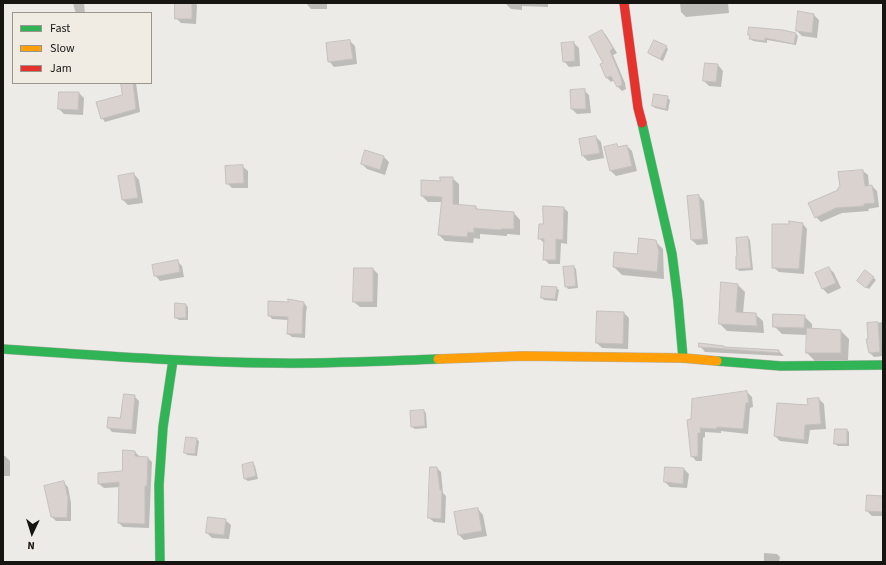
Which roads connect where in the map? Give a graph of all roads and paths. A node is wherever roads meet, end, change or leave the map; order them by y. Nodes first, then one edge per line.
1 (624, 3) edge
2 (3, 349) edge
3 (683, 358) junction
4 (173, 360) junction
5 (883, 365) edge
6 (160, 562) edge

1 - 3 main road
2 - 4 main road
3 - 4 main road
3 - 5 main road
4 - 6 main road

